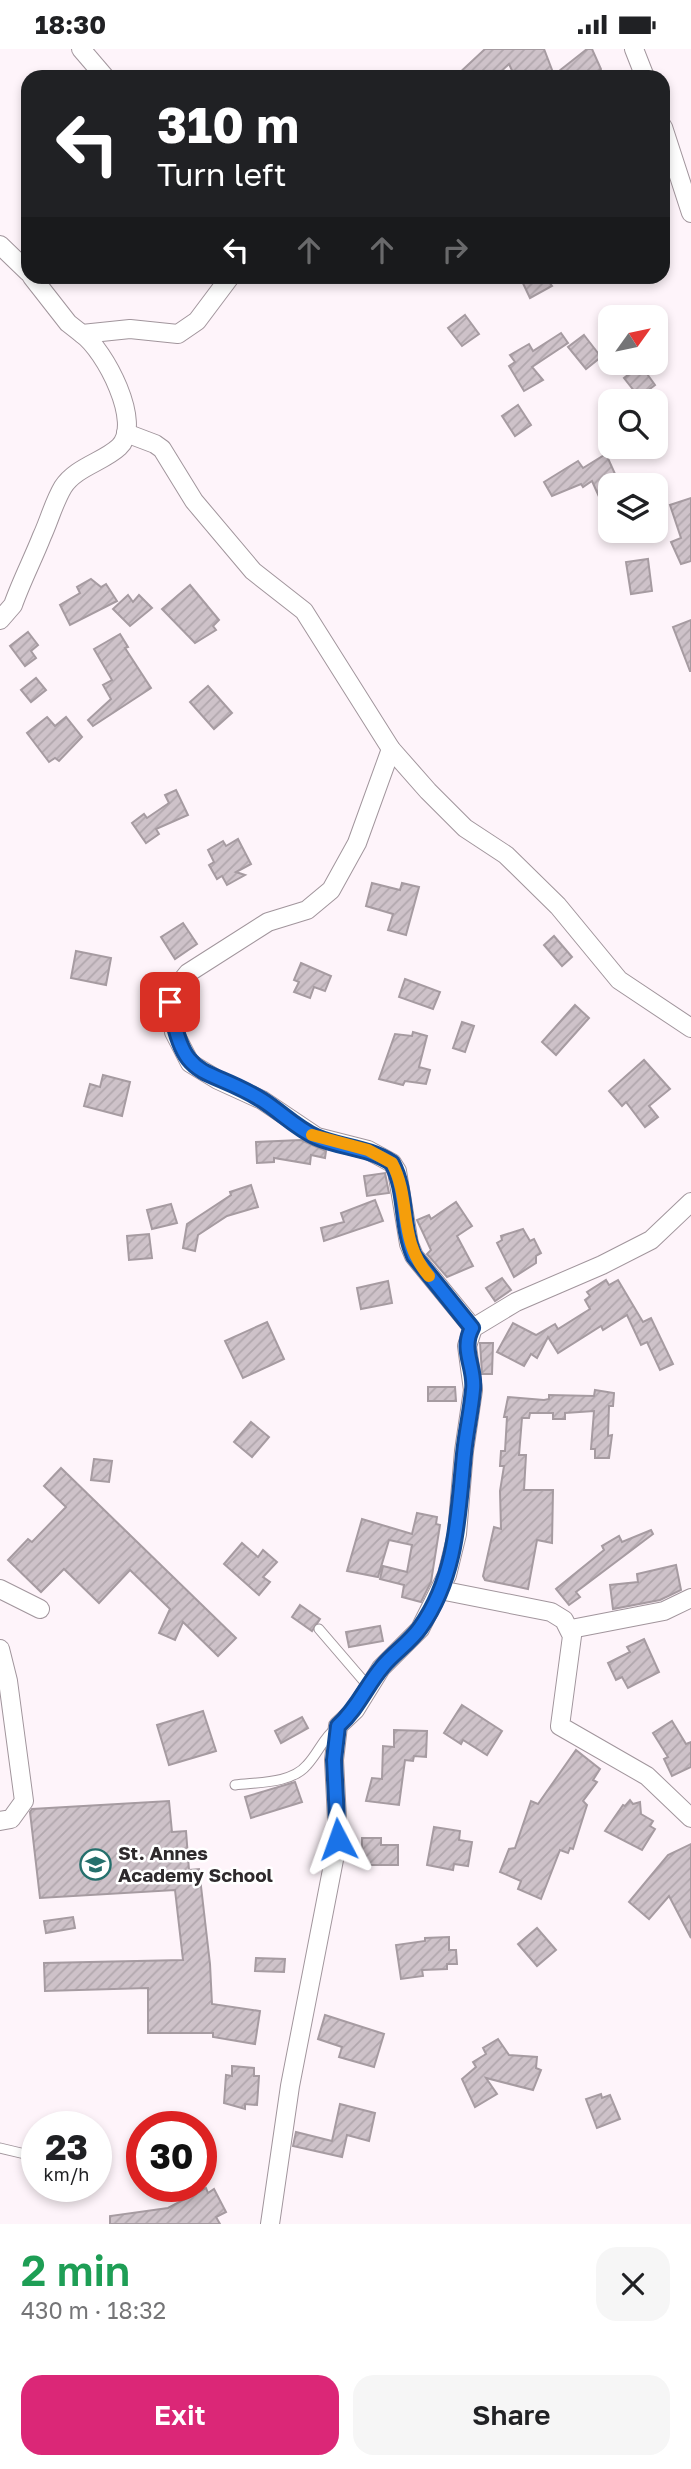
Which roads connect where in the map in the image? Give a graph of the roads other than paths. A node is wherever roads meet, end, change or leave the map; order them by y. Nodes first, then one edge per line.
1 (81, 49) edge
2 (634, 49) edge
3 (99, 70) edge
4 (642, 70) edge
5 (670, 148) edge
6 (691, 213) edge
7 (0, 245) edge
8 (21, 265) edge
9 (37, 284) edge
10 (225, 284) edge
11 (82, 334) junction
12 (126, 433) junction
13 (0, 620) edge
14 (391, 750) junction
15 (691, 1028) edge
16 (691, 1202) edge
17 (472, 1328) junction
18 (0, 1589) edge
19 (440, 1590) junction
20 (691, 1598) edge
21 (40, 1609) dead end
22 (319, 1629) dead end
23 (570, 1629) junction
24 (0, 1649) edge
25 (368, 1686) junction
26 (338, 1726) junction
27 (235, 1785) dead end
28 (691, 1818) edge
29 (0, 1821) edge
30 (0, 2148) edge
31 (21, 2153) edge
32 (270, 2224) edge

1 - 3 street
2 - 4 street
5 - 6 street
7 - 8 street
9 - 11 street
10 - 11 street
11 - 12 street
12 - 13 street
12 - 14 street
14 - 15 street
14 - 17 street
16 - 17 street
17 - 19 street
18 - 21 street
19 - 23 street
19 - 25 street
20 - 23 street
22 - 25 lane
23 - 28 street
24 - 29 street
25 - 26 street
26 - 27 lane
26 - 32 street
30 - 31 lane

